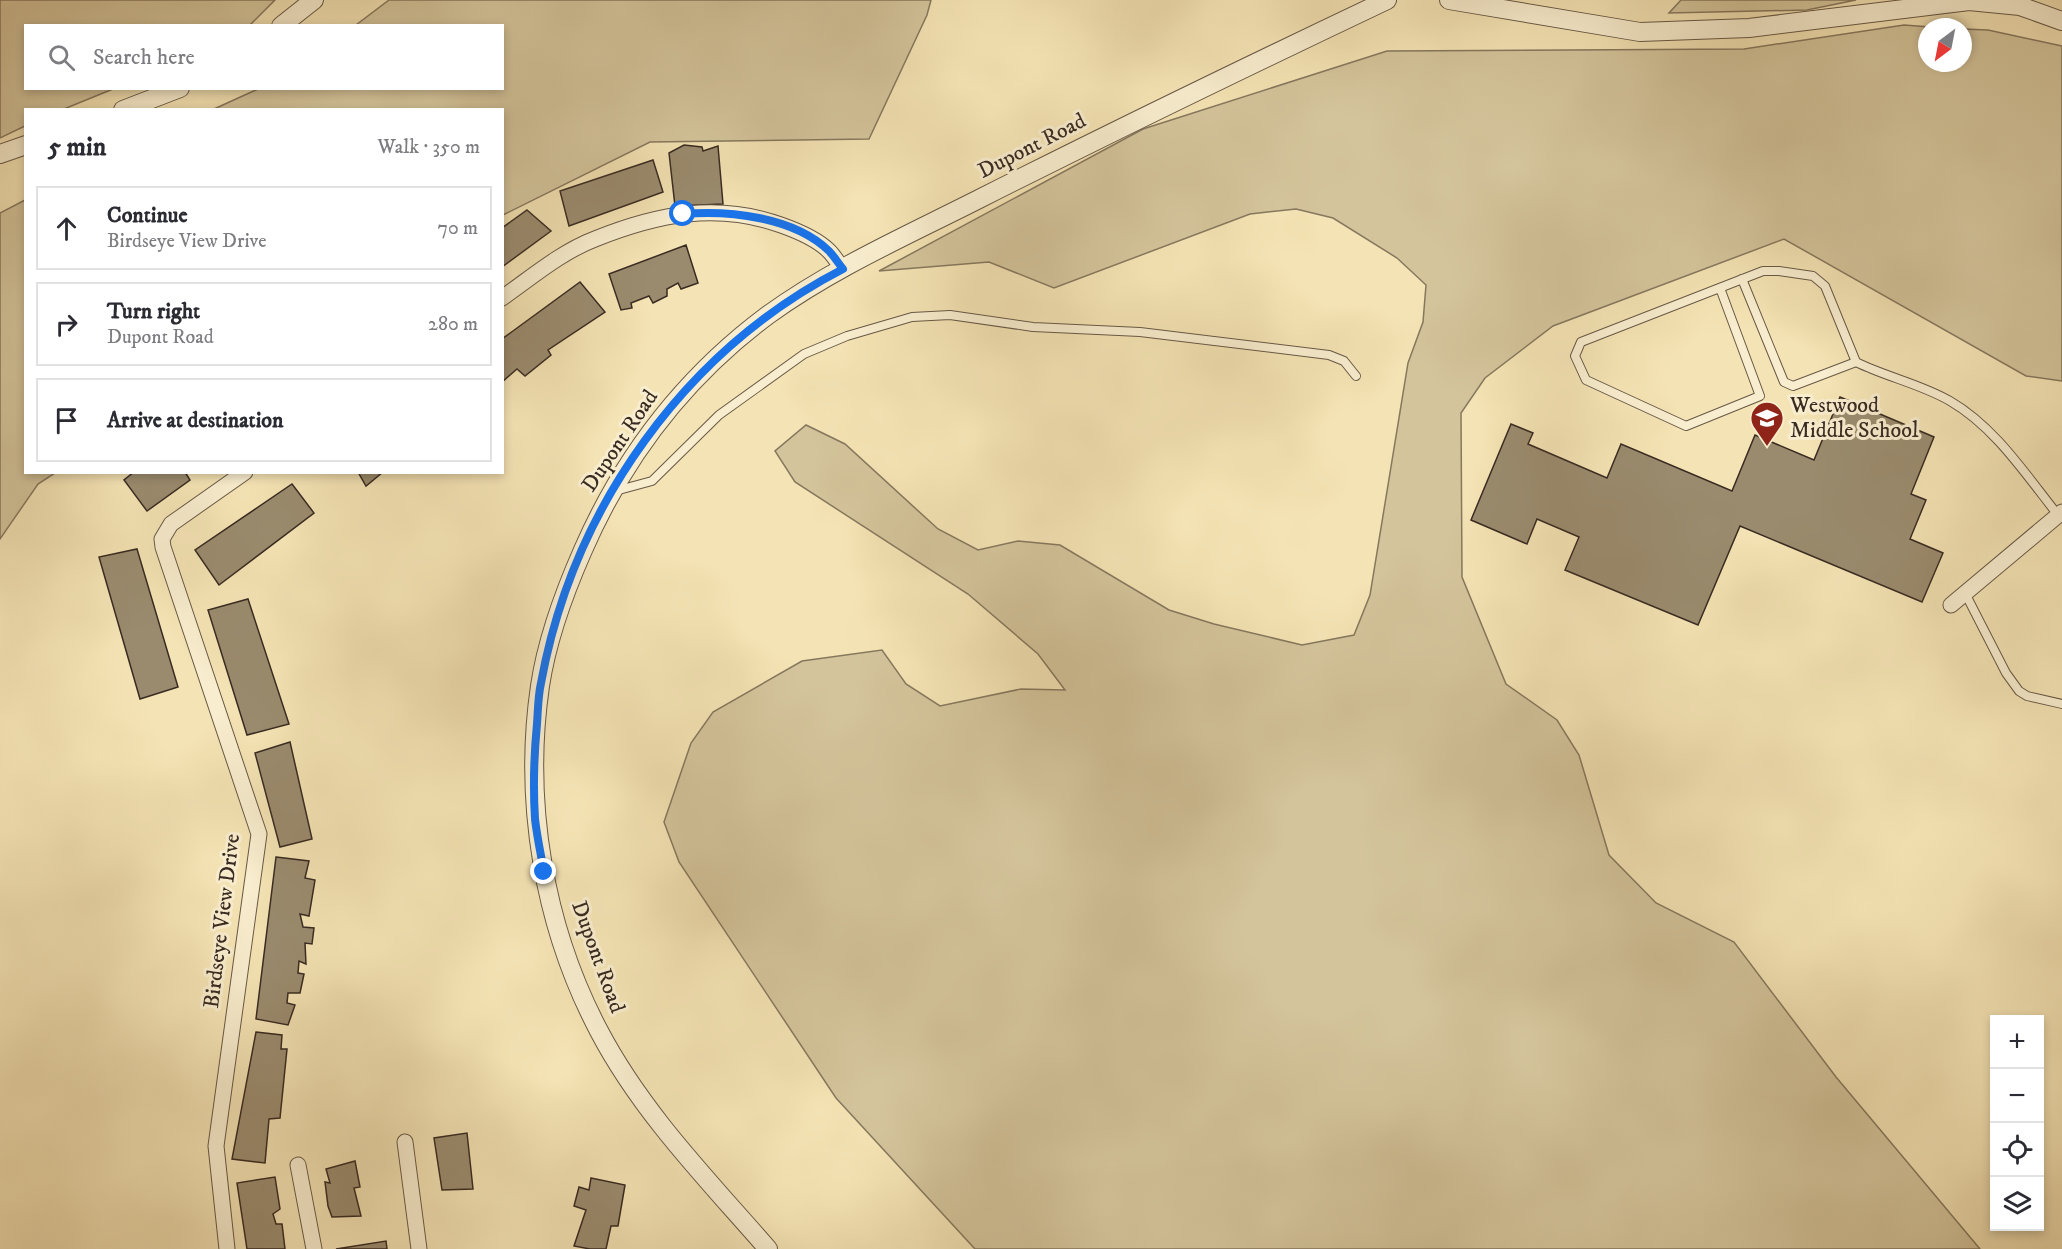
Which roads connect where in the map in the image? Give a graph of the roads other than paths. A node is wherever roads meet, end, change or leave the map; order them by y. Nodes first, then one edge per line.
1 (314, 0) edge
2 (1388, 0) edge
3 (1449, 0) edge
4 (2062, 21) edge
5 (284, 24) edge
6 (175, 90) edge
7 (128, 108) edge
8 (24, 146) edge
9 (0, 154) edge
10 (843, 269) junction
11 (1742, 279) junction
12 (1720, 288) junction
13 (504, 297) edge
14 (1856, 362) junction
15 (1356, 376) dead end
16 (242, 474) edge
17 (611, 492) junction
18 (2060, 513) edge
19 (1965, 593) junction
20 (1951, 605) dead end
21 (2062, 704) edge
22 (405, 1142) dead end
23 (298, 1165) dead end
24 (227, 1249) edge
25 (314, 1249) edge
26 (419, 1249) edge
27 (768, 1249) edge

1 - 5 street
2 - 10 street, Dupont Road
3 - 4 street
6 - 7 street
8 - 9 street
10 - 13 street
10 - 17 street, Dupont Road
11 - 12 lane
11 - 14 lane
11 - 14 lane
12 - 12 lane
14 - 18 lane
15 - 17 lane
16 - 24 street, Birdseye View Drive
17 - 27 street, Dupont Road
18 - 19 street
19 - 20 street
19 - 21 lane
22 - 26 street
23 - 25 street

